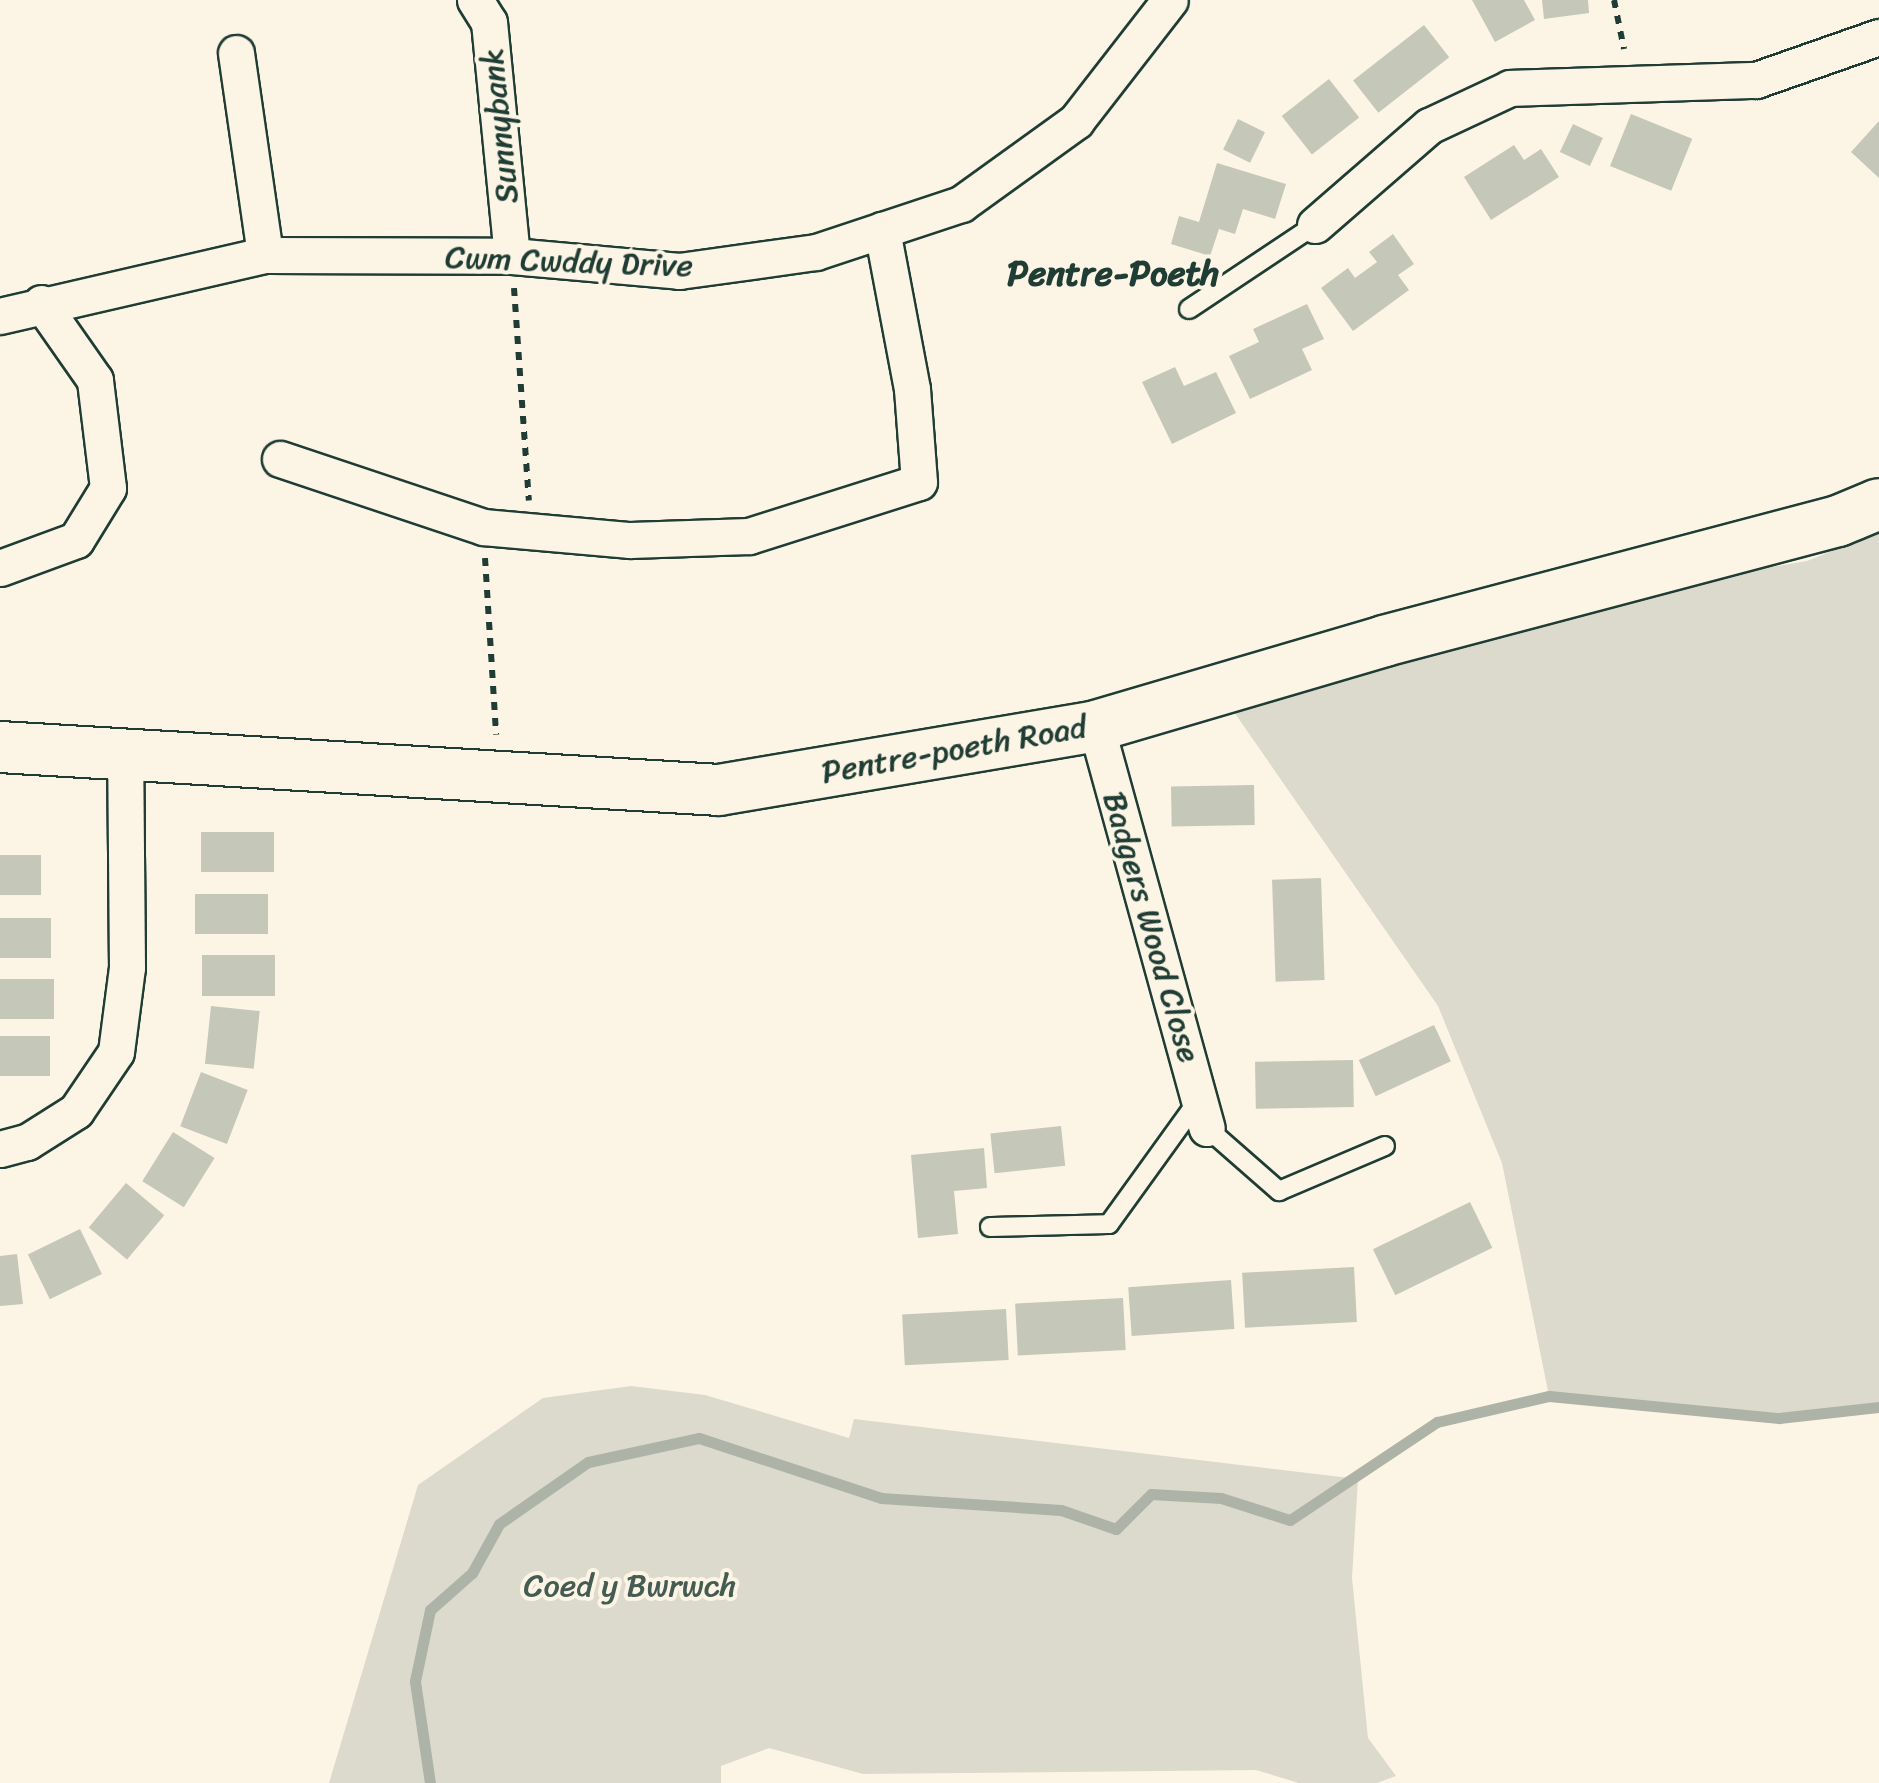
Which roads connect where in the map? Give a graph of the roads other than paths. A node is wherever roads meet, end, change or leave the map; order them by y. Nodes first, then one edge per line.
1 (476, 0) edge
2 (1170, 0) edge
3 (1879, 37) edge
4 (236, 53) dead end
5 (1315, 225) joint
6 (882, 230) junction
7 (265, 255) junction
8 (512, 256) junction
9 (41, 303) junction
10 (1190, 308) dead end
11 (0, 316) edge
12 (280, 459) dead end
13 (1879, 504) edge
14 (0, 568) edge
15 (1096, 726) junction
16 (0, 747) edge
17 (126, 752) junction
18 (1204, 1113) junction
19 (1385, 1146) dead end
20 (0, 1149) edge
21 (990, 1227) dead end

1 - 8 street, Sunnybank
2 - 6 street, Cwm Cwddy Drive
3 - 5 street
4 - 7 street
5 - 10 lane
6 - 8 street, Cwm Cwddy Drive
6 - 12 street
7 - 8 street, Cwm Cwddy Drive
7 - 9 street, Cwm Cwddy Drive
9 - 11 street, Cwm Cwddy Drive
9 - 14 street
13 - 15 street, Pentre-poeth Road
15 - 17 street, Pentre-poeth Road
15 - 18 street, Badgers Wood Close
16 - 17 street, Pentre-poeth Road
17 - 20 street
18 - 19 lane
18 - 21 lane

